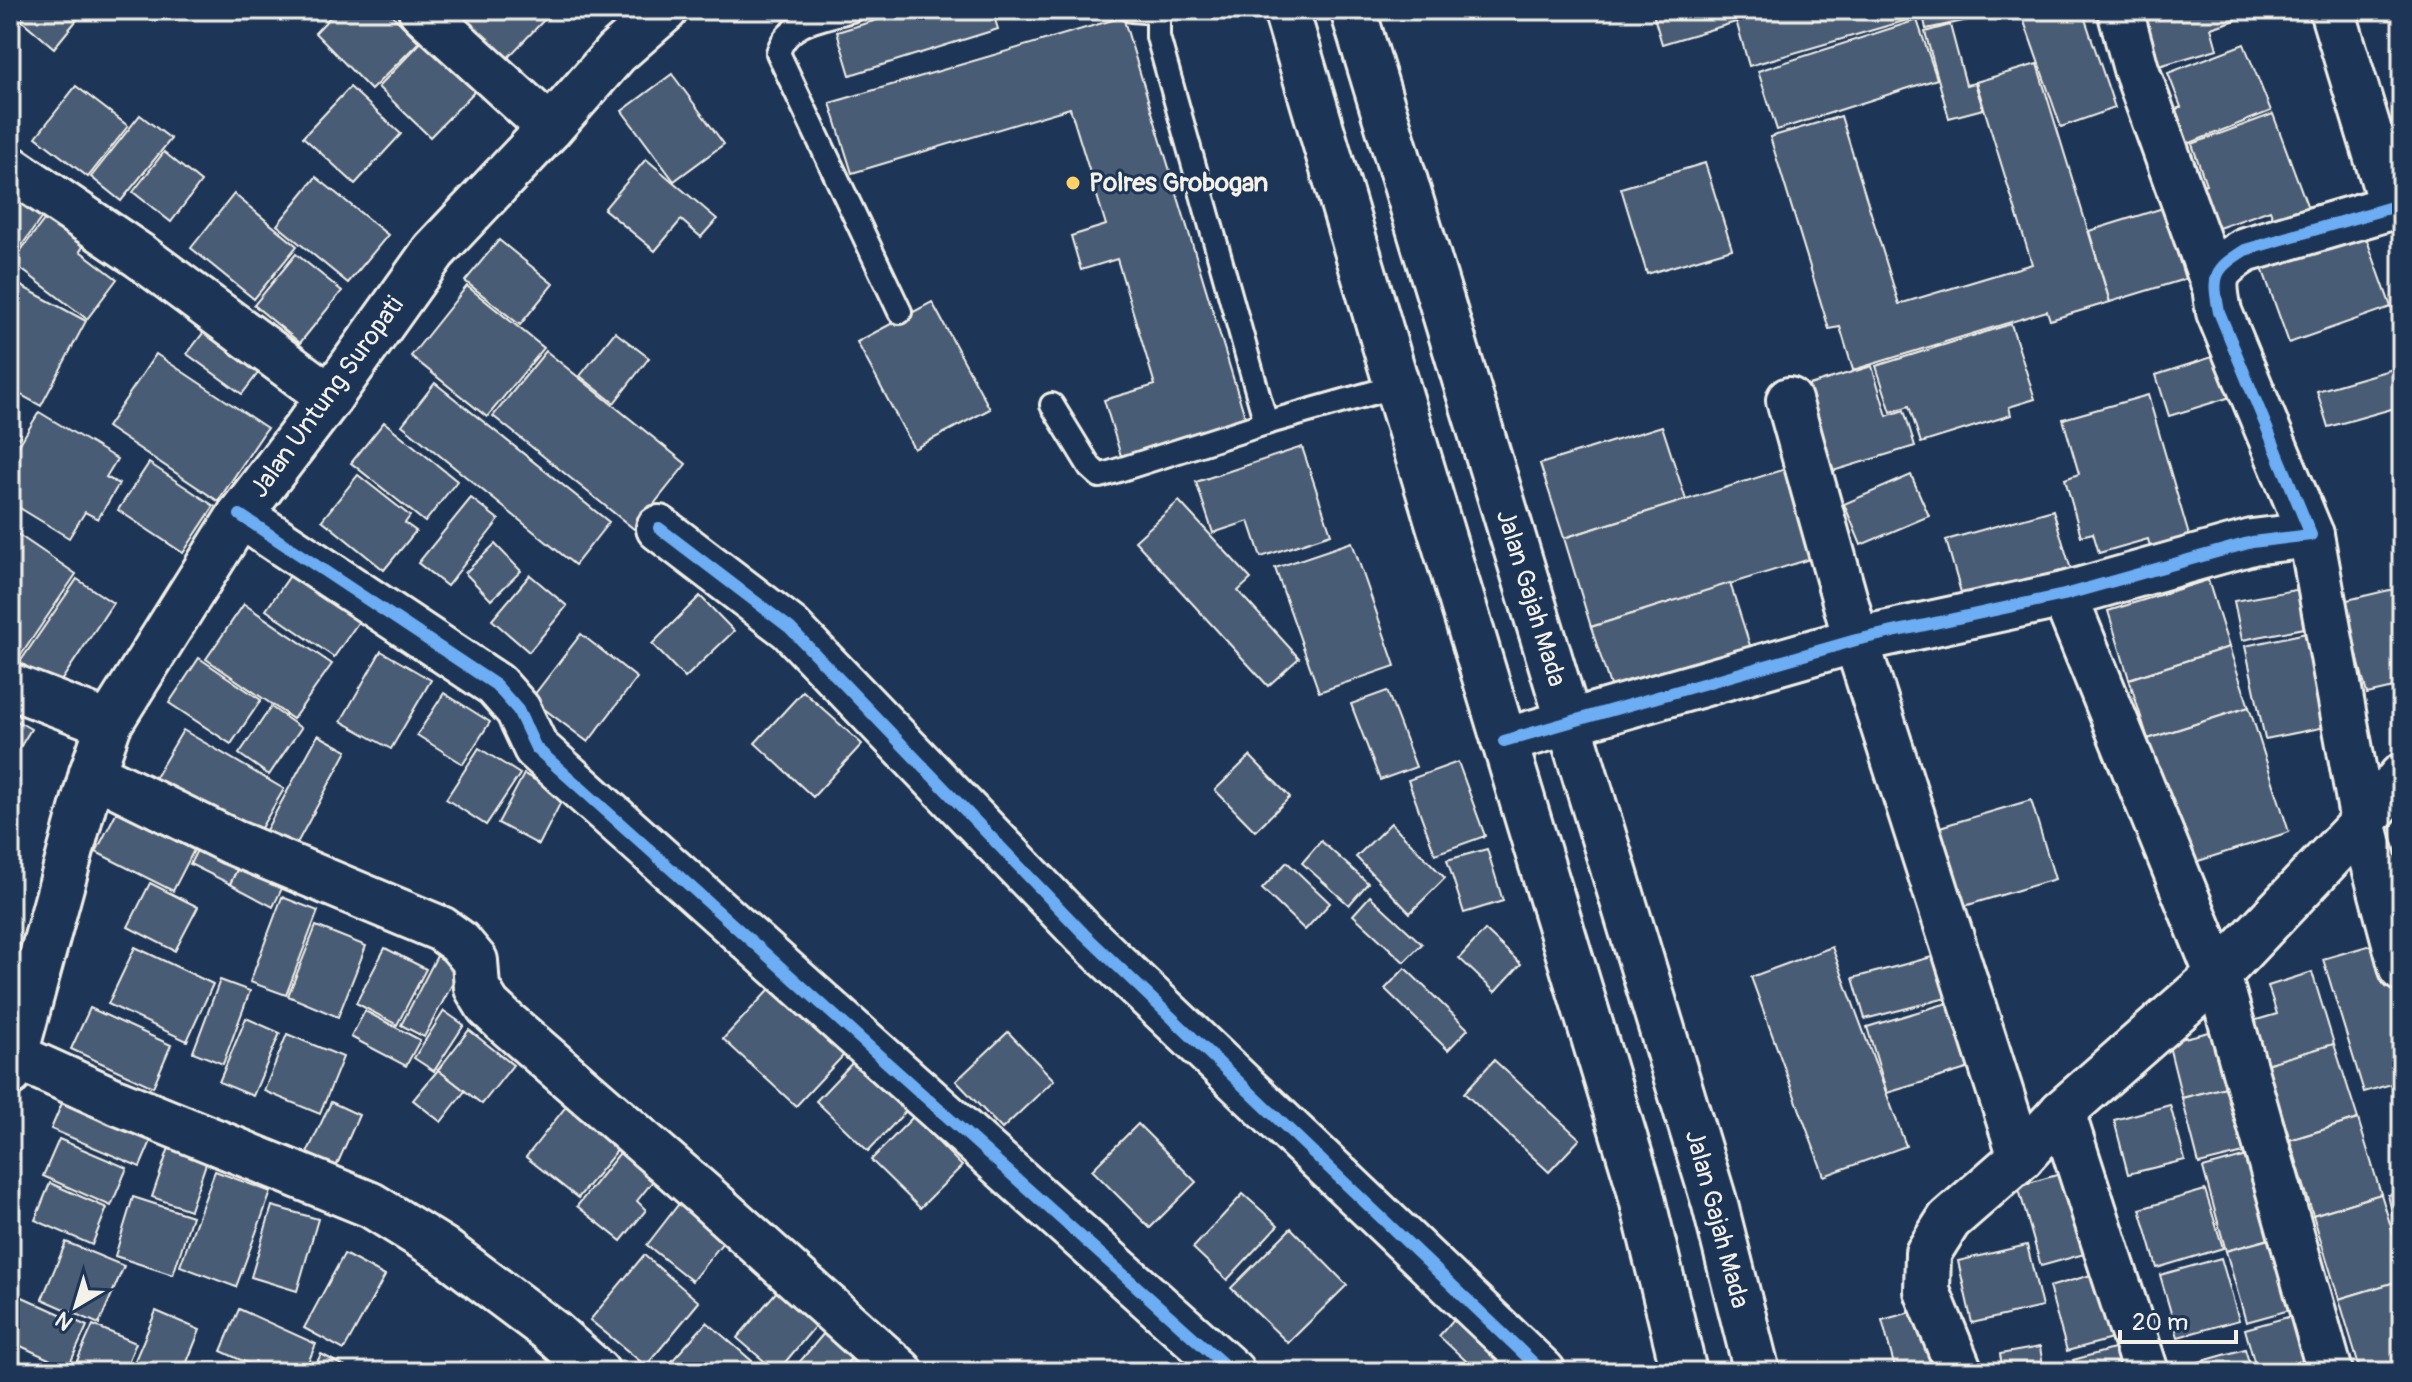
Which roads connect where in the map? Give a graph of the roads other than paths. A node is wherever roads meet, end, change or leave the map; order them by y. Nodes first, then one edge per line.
1 (421, 10) edge
2 (665, 10) edge
3 (852, 10) edge
4 (1131, 10) edge
5 (1286, 10) edge
6 (1353, 10) edge
7 (2120, 10) edge
8 (2332, 10) edge
9 (1157, 11) edge
10 (550, 128) junction
11 (10, 168) edge
12 (2397, 206) edge
13 (2214, 285) junction
14 (900, 312) dead end
15 (1397, 386) junction
16 (330, 397) junction
17 (1789, 400) dead end
18 (1052, 405) dead end
19 (1266, 423) junction
20 (240, 515) junction
21 (659, 528) dead end
22 (2311, 535) junction
23 (2064, 595) junction
24 (1856, 640) junction
25 (10, 686) edge
26 (1569, 722) junction
27 (109, 724) junction
28 (1504, 741) junction
29 (92, 773) junction
30 (2400, 783) edge
31 (2363, 822) junction
32 (2402, 969) edge
33 (2218, 975) junction
34 (12, 1065) edge
35 (2062, 1112) junction
36 (2021, 1157) junction
37 (1706, 1176) junction
38 (1639, 1186) junction
39 (1683, 1371) edge
40 (597, 1372) edge
41 (901, 1372) edge
42 (1232, 1372) edge
43 (1543, 1372) edge
44 (1757, 1372) edge
45 (1960, 1372) edge
46 (2146, 1372) edge
47 (2330, 1372) edge

1 - 10 street
2 - 10 street, Jalan Untung Suropati
3 - 14 lane
4 - 9 lane
5 - 15 street
6 - 26 street, Jalan Gajah Mada
7 - 13 street
8 - 12 street
9 - 19 lane
10 - 16 street, Jalan Untung Suropati
11 - 16 street
12 - 13 street
13 - 22 street
15 - 19 lane
15 - 28 street
16 - 20 street, Jalan Untung Suropati
17 - 24 street
18 - 19 lane
20 - 27 street, Jalan Untung Suropati
20 - 42 street
21 - 43 street
22 - 23 street
22 - 31 street
23 - 24 street
23 - 33 street
24 - 26 street
24 - 36 street
25 - 27 street
26 - 28 street
26 - 37 street, Jalan Gajah Mada
27 - 29 street, Jalan Untung Suropati
28 - 38 street
29 - 34 street, Jalan Untung Suropati
29 - 41 street
30 - 31 street
31 - 32 street
31 - 33 street
33 - 35 street
33 - 47 street
34 - 40 street
35 - 36 street
35 - 46 street
36 - 45 street
37 - 38 street
37 - 44 street, Jalan Gajah Mada
38 - 39 street

